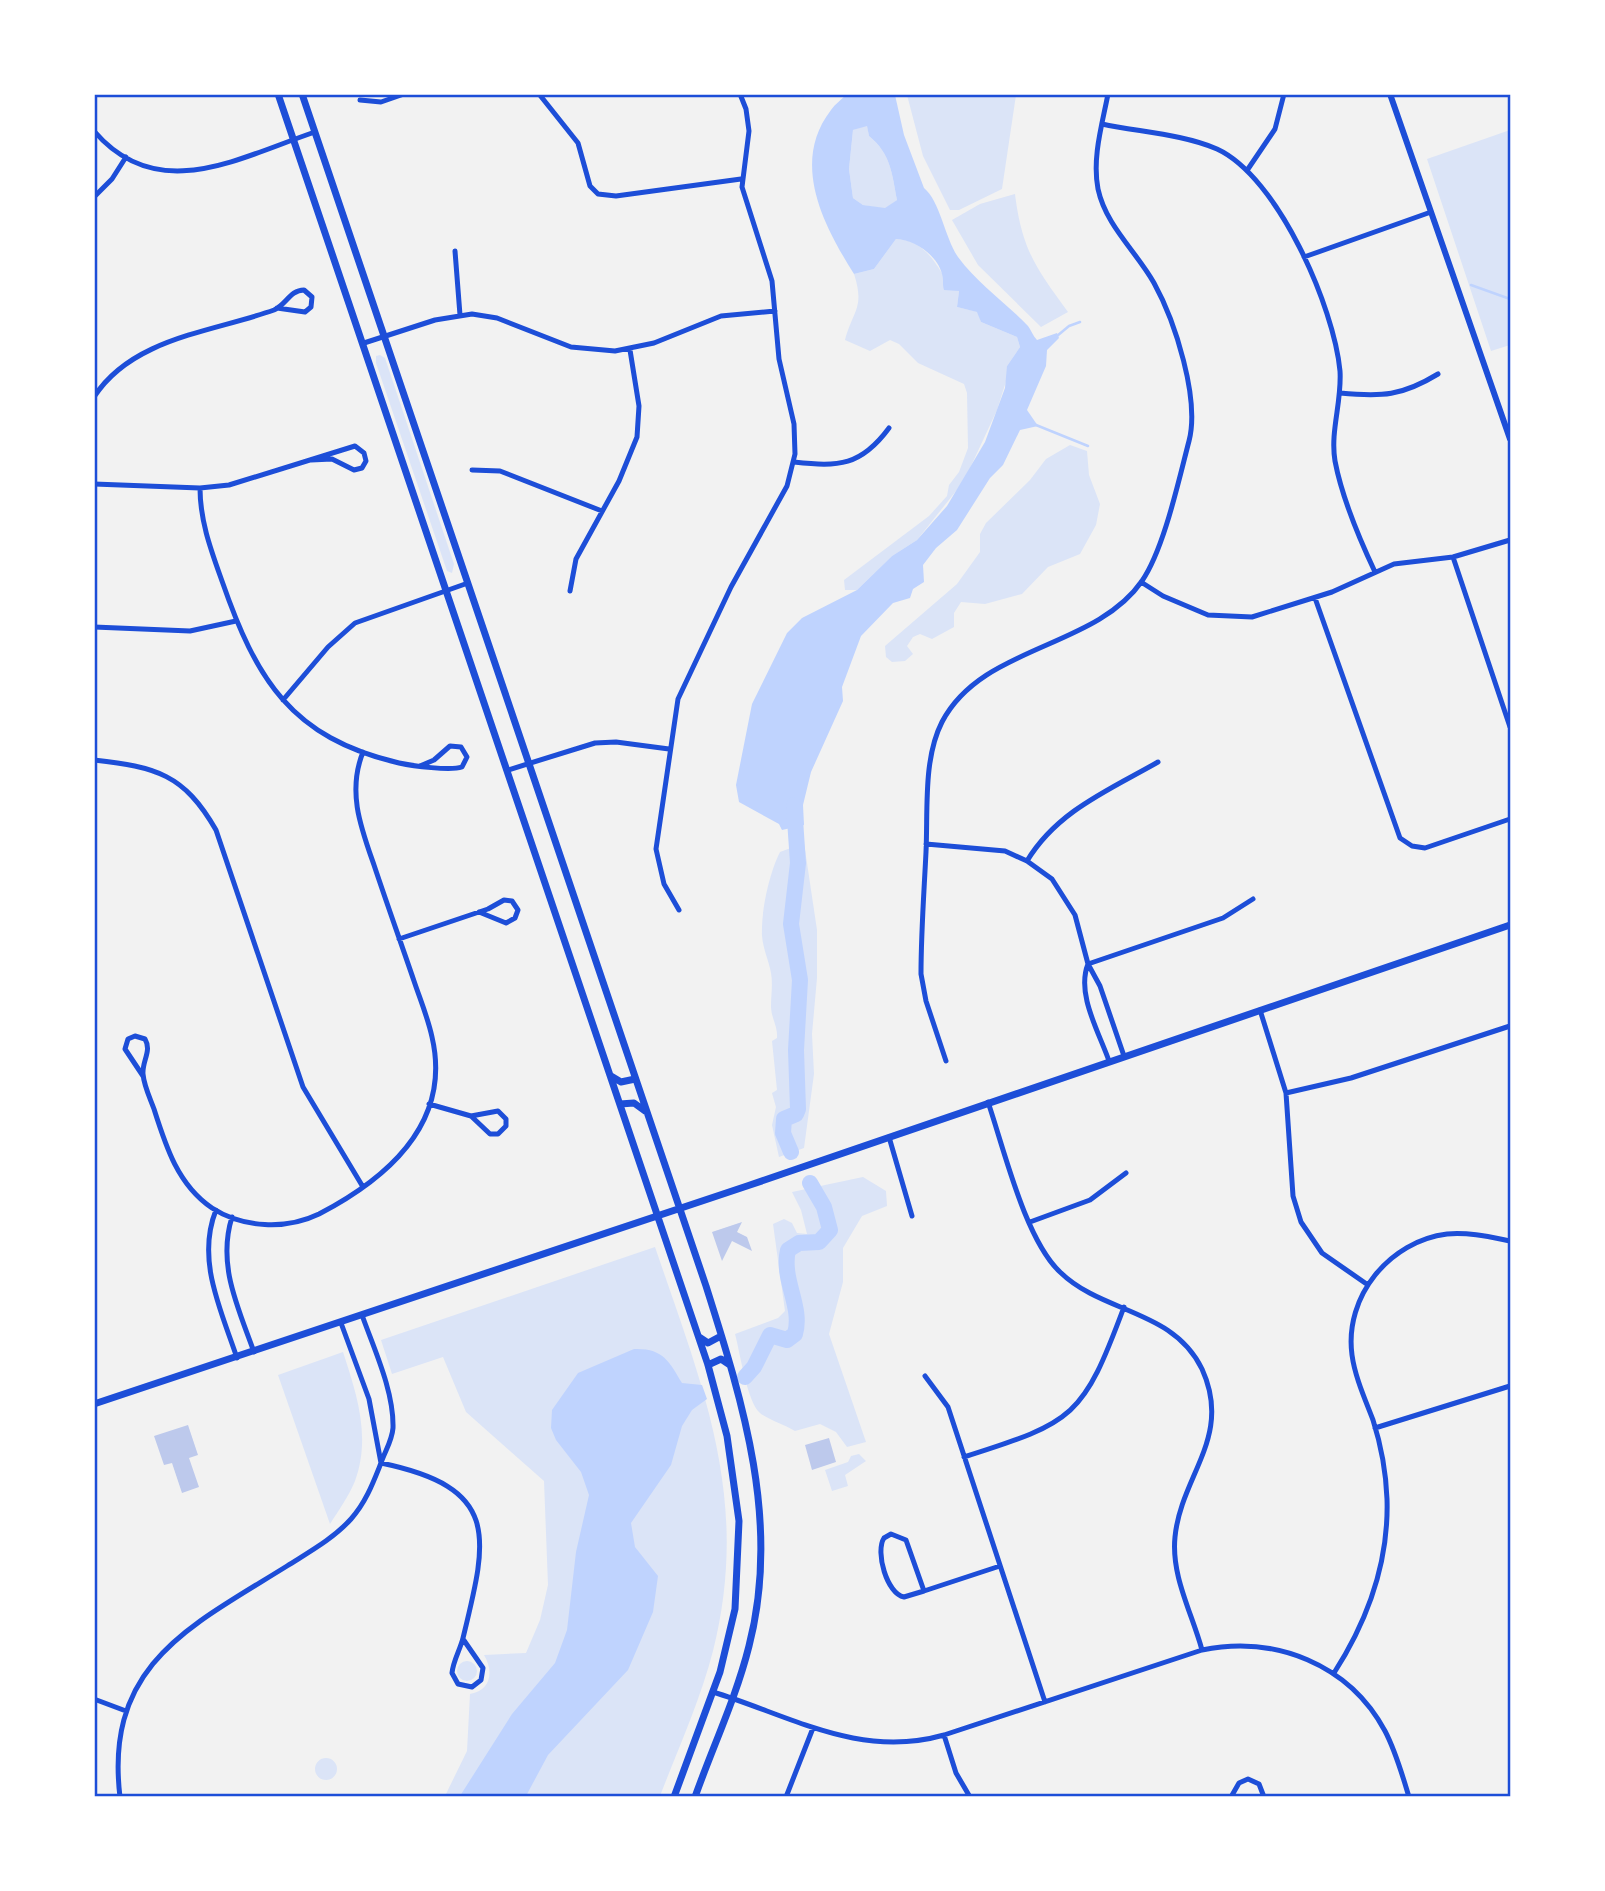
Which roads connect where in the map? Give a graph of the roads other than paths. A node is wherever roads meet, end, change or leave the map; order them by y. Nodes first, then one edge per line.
1 (278, 94) edge
2 (302, 94) edge
3 (404, 94) edge
4 (539, 94) edge
5 (740, 94) edge
6 (1108, 94) edge
7 (1283, 94) edge
8 (1390, 94) edge
9 (360, 100) dead end
10 (1102, 124) junction
11 (94, 131) edge
12 (315, 132) junction
13 (294, 139) junction
14 (125, 158) junction
15 (1248, 169) junction
16 (741, 179) junction
17 (94, 197) edge
18 (1431, 212) junction
19 (455, 251) dead end
20 (1304, 257) junction
21 (278, 308) junction
22 (775, 311) junction
23 (460, 315) junction
24 (384, 337) junction
25 (364, 343) junction
26 (630, 349) junction
27 (1438, 374) dead end
28 (1340, 393) junction
29 (94, 397) edge
30 (889, 428) dead end
31 (1510, 439) edge
32 (311, 460) junction
33 (794, 462) junction
34 (472, 470) dead end
35 (94, 484) edge
36 (200, 488) junction
37 (602, 511) junction
38 (1510, 540) edge
39 (1453, 556) junction
40 (1376, 572) junction
41 (1142, 582) junction
42 (468, 583) junction
43 (447, 590) junction
44 (570, 591) dead end
45 (1315, 598) junction
46 (236, 621) junction
47 (94, 626) edge
48 (283, 700) junction
49 (1510, 727) edge
50 (669, 749) junction
51 (363, 752) junction
52 (94, 760) edge
53 (1158, 762) dead end
54 (528, 764) junction
55 (420, 766) junction
56 (508, 770) junction
57 (1510, 819) edge
58 (926, 844) junction
59 (1027, 860) junction
60 (94, 885) edge
61 (94, 895) edge
62 (1253, 899) dead end
63 (679, 910) dead end
64 (479, 912) junction
65 (1510, 925) edge
66 (399, 939) junction
67 (1088, 964) junction
68 (1259, 1010) junction
69 (1510, 1026) edge
70 (1124, 1056) junction
71 (946, 1060) dead end
72 (1109, 1061) junction
73 (143, 1076) junction
74 (611, 1076) junction
75 (635, 1079) junction
76 (1286, 1093) junction
77 (988, 1102) junction
78 (429, 1104) junction
79 (620, 1104) junction
80 (646, 1112) junction
81 (471, 1116) junction
82 (888, 1137) junction
83 (1126, 1172) dead end
84 (363, 1187) junction
85 (679, 1208) junction
86 (216, 1210) junction
87 (656, 1215) junction
88 (912, 1216) dead end
89 (232, 1217) junction
90 (1030, 1222) junction
91 (1510, 1241) edge
92 (1368, 1285) junction
93 (1125, 1307) junction
94 (362, 1315) junction
95 (341, 1322) junction
96 (698, 1336) junction
97 (721, 1336) junction
98 (254, 1352) junction
99 (237, 1357) junction
100 (708, 1365) junction
101 (731, 1366) junction
102 (925, 1376) dead end
103 (1510, 1386) edge
104 (94, 1404) edge
105 (1375, 1428) junction
106 (964, 1457) junction
107 (381, 1463) junction
108 (1000, 1566) junction
109 (924, 1591) junction
110 (463, 1639) junction
111 (1202, 1650) junction
112 (1334, 1673) junction
113 (713, 1692) junction
114 (734, 1698) junction
115 (94, 1699) edge
116 (1045, 1702) junction
117 (127, 1711) junction
118 (813, 1728) junction
119 (944, 1735) junction
120 (120, 1797) edge
121 (674, 1797) edge
122 (695, 1797) edge
123 (786, 1797) edge
124 (970, 1797) edge
125 (1231, 1797) edge
126 (1264, 1797) edge
127 (1409, 1797) edge

1 - 13 main road
2 - 12 main road
3 - 9 street
4 - 16 street
5 - 16 street
6 - 10 street
7 - 15 street
8 - 18 street
10 - 15 street
10 - 41 street
11 - 14 street
12 - 13 street
12 - 24 main road
13 - 14 street
13 - 25 main road
14 - 17 street
15 - 20 street
16 - 22 street
18 - 20 street
18 - 31 street
19 - 23 street
20 - 28 street
21 - 21 street
21 - 29 street
22 - 26 street
22 - 33 street
23 - 24 street
23 - 26 street
24 - 25 street
24 - 42 main road
25 - 43 main road
26 - 37 street
27 - 28 street
28 - 40 street
30 - 33 street
32 - 32 street
32 - 36 street
33 - 50 street
34 - 37 street
35 - 36 street
36 - 46 street
37 - 44 street
38 - 39 street
39 - 40 street
39 - 49 street
40 - 45 street
41 - 45 street
41 - 58 street
42 - 43 street
42 - 54 main road
43 - 48 street
43 - 56 main road
45 - 57 street
46 - 47 street
46 - 48 street
48 - 51 street
50 - 54 street
50 - 63 street
51 - 55 street
51 - 66 street
52 - 84 street
53 - 59 street
54 - 56 street
54 - 75 main road
55 - 55 street
56 - 74 main road
58 - 59 street
58 - 71 street
59 - 67 street
60 - 61 street
62 - 67 street
64 - 64 street
64 - 66 street
65 - 68 main road
66 - 78 street
67 - 70 street
67 - 72 street
68 - 70 main road
68 - 76 street
69 - 76 street
70 - 72 main road
72 - 77 main road
73 - 73 street
73 - 86 street
74 - 75 main road
74 - 79 main road
75 - 80 main road
76 - 92 street
77 - 82 main road
77 - 90 street
78 - 81 street
78 - 84 street
79 - 80 main road
79 - 87 main road
80 - 85 main road
81 - 81 street
82 - 85 main road
82 - 88 street
83 - 90 street
84 - 89 street
85 - 87 main road
85 - 97 main road
86 - 89 street
86 - 99 street
87 - 94 main road
87 - 96 main road
89 - 98 street
90 - 93 street
91 - 92 street
92 - 105 street
93 - 106 street
93 - 111 street
94 - 95 main road
94 - 107 street
95 - 98 main road
95 - 107 street
96 - 97 main road
96 - 100 main road
97 - 101 main road
98 - 99 main road
99 - 104 main road
100 - 101 main road
100 - 113 main road
101 - 114 main road
102 - 106 street
103 - 105 street
105 - 112 street
106 - 108 street
107 - 110 street
107 - 117 street
108 - 109 street
108 - 116 street
109 - 109 street
110 - 110 street
111 - 112 street
111 - 116 street
112 - 127 street
113 - 114 street
113 - 121 main road
114 - 118 street
114 - 122 main road
115 - 117 street
116 - 119 street
117 - 120 street
118 - 119 street
118 - 123 street
119 - 124 street
125 - 126 street

